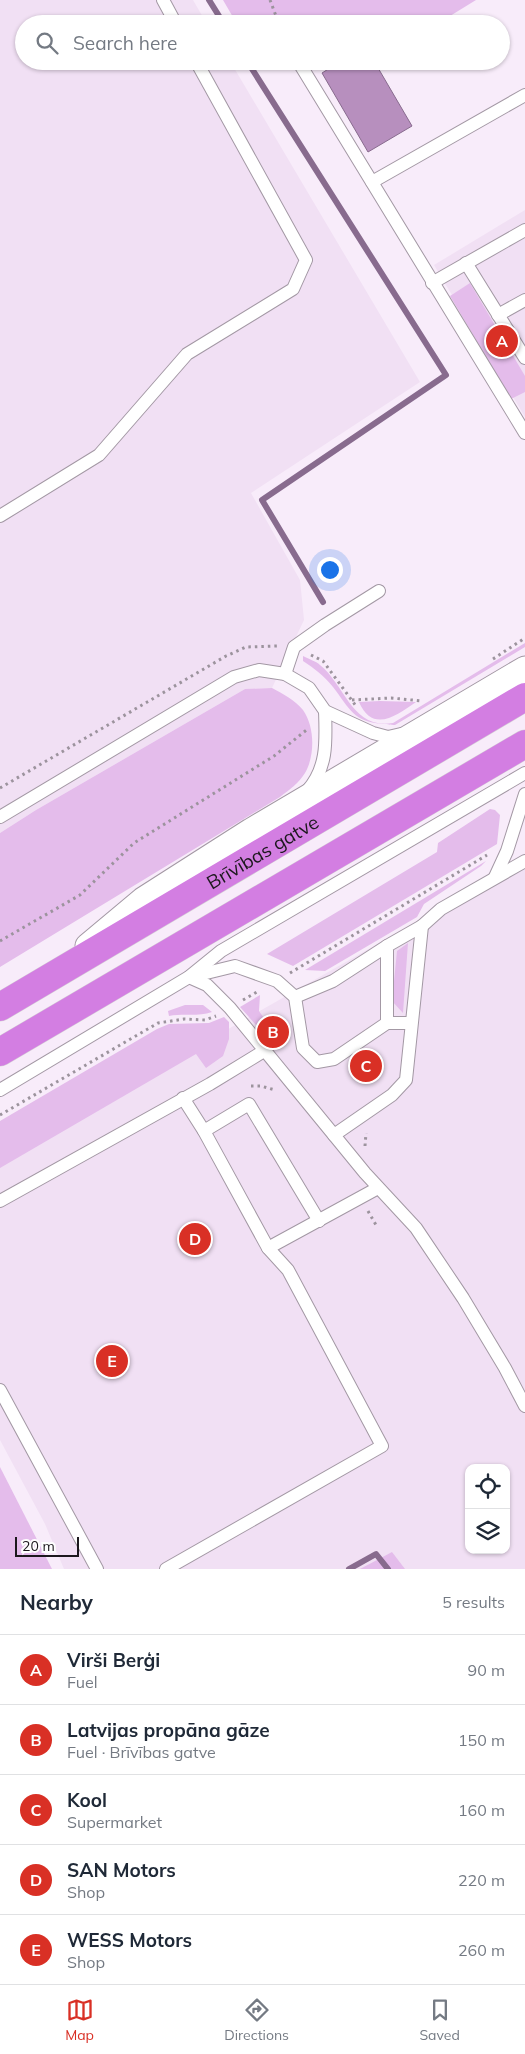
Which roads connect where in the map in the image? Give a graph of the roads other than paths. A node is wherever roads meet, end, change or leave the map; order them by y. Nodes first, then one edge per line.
1 (163, 0) edge
2 (171, 15) edge
3 (201, 70) edge
4 (304, 70) edge
5 (525, 95) edge
6 (372, 182) junction
7 (525, 230) edge
8 (466, 264) junction
9 (432, 283) junction
10 (525, 300) edge
11 (498, 315) junction
12 (525, 358) edge
13 (521, 416) edge
14 (525, 433) edge
15 (0, 516) edge
16 (379, 591) dead end
17 (525, 669) edge
18 (285, 674) junction
19 (525, 697) edge
20 (324, 709) junction
21 (424, 729) junction
22 (525, 744) edge
23 (525, 773) edge
24 (525, 798) edge
25 (295, 804) junction
26 (0, 817) edge
27 (525, 861) edge
28 (495, 877) junction
29 (422, 926) junction
30 (387, 946) junction
31 (56, 973) junction
32 (189, 977) junction
33 (295, 997) junction
34 (0, 1007) edge
35 (387, 1023) junction
36 (411, 1023) junction
37 (264, 1051) junction
38 (0, 1052) edge
39 (0, 1090) edge
40 (183, 1098) junction
41 (204, 1131) junction
42 (334, 1135) junction
43 (378, 1188) junction
44 (0, 1201) edge
45 (319, 1221) junction
46 (268, 1248) junction
47 (0, 1390) edge
48 (525, 1406) edge
49 (96, 1569) edge
50 (166, 1569) edge

1 - 2 lane
3 - 15 lane
4 - 6 lane
5 - 6 lane
6 - 9 lane
7 - 8 lane
8 - 9 lane
8 - 11 lane
9 - 13 lane
10 - 11 lane
11 - 12 lane
13 - 14 lane
16 - 18 lane
17 - 21 street
18 - 20 lane
18 - 26 lane
19 - 31 highway, Brīvības gatve
20 - 21 lane
20 - 25 lane
21 - 25 street
22 - 38 highway, Brīvības gatve
23 - 32 lane
24 - 28 lane
25 - 31 street
27 - 28 lane
28 - 29 lane
29 - 30 lane
29 - 36 lane
30 - 33 lane
30 - 35 lane
31 - 34 highway, Brīvības gatve
32 - 33 lane
32 - 37 lane
32 - 39 lane
33 - 35 lane
35 - 36 lane
36 - 42 lane
37 - 40 lane
37 - 42 lane
40 - 41 lane
40 - 44 lane
41 - 45 lane
41 - 46 lane
42 - 43 lane
43 - 45 lane
43 - 48 lane
45 - 46 lane
46 - 50 lane
47 - 49 lane

